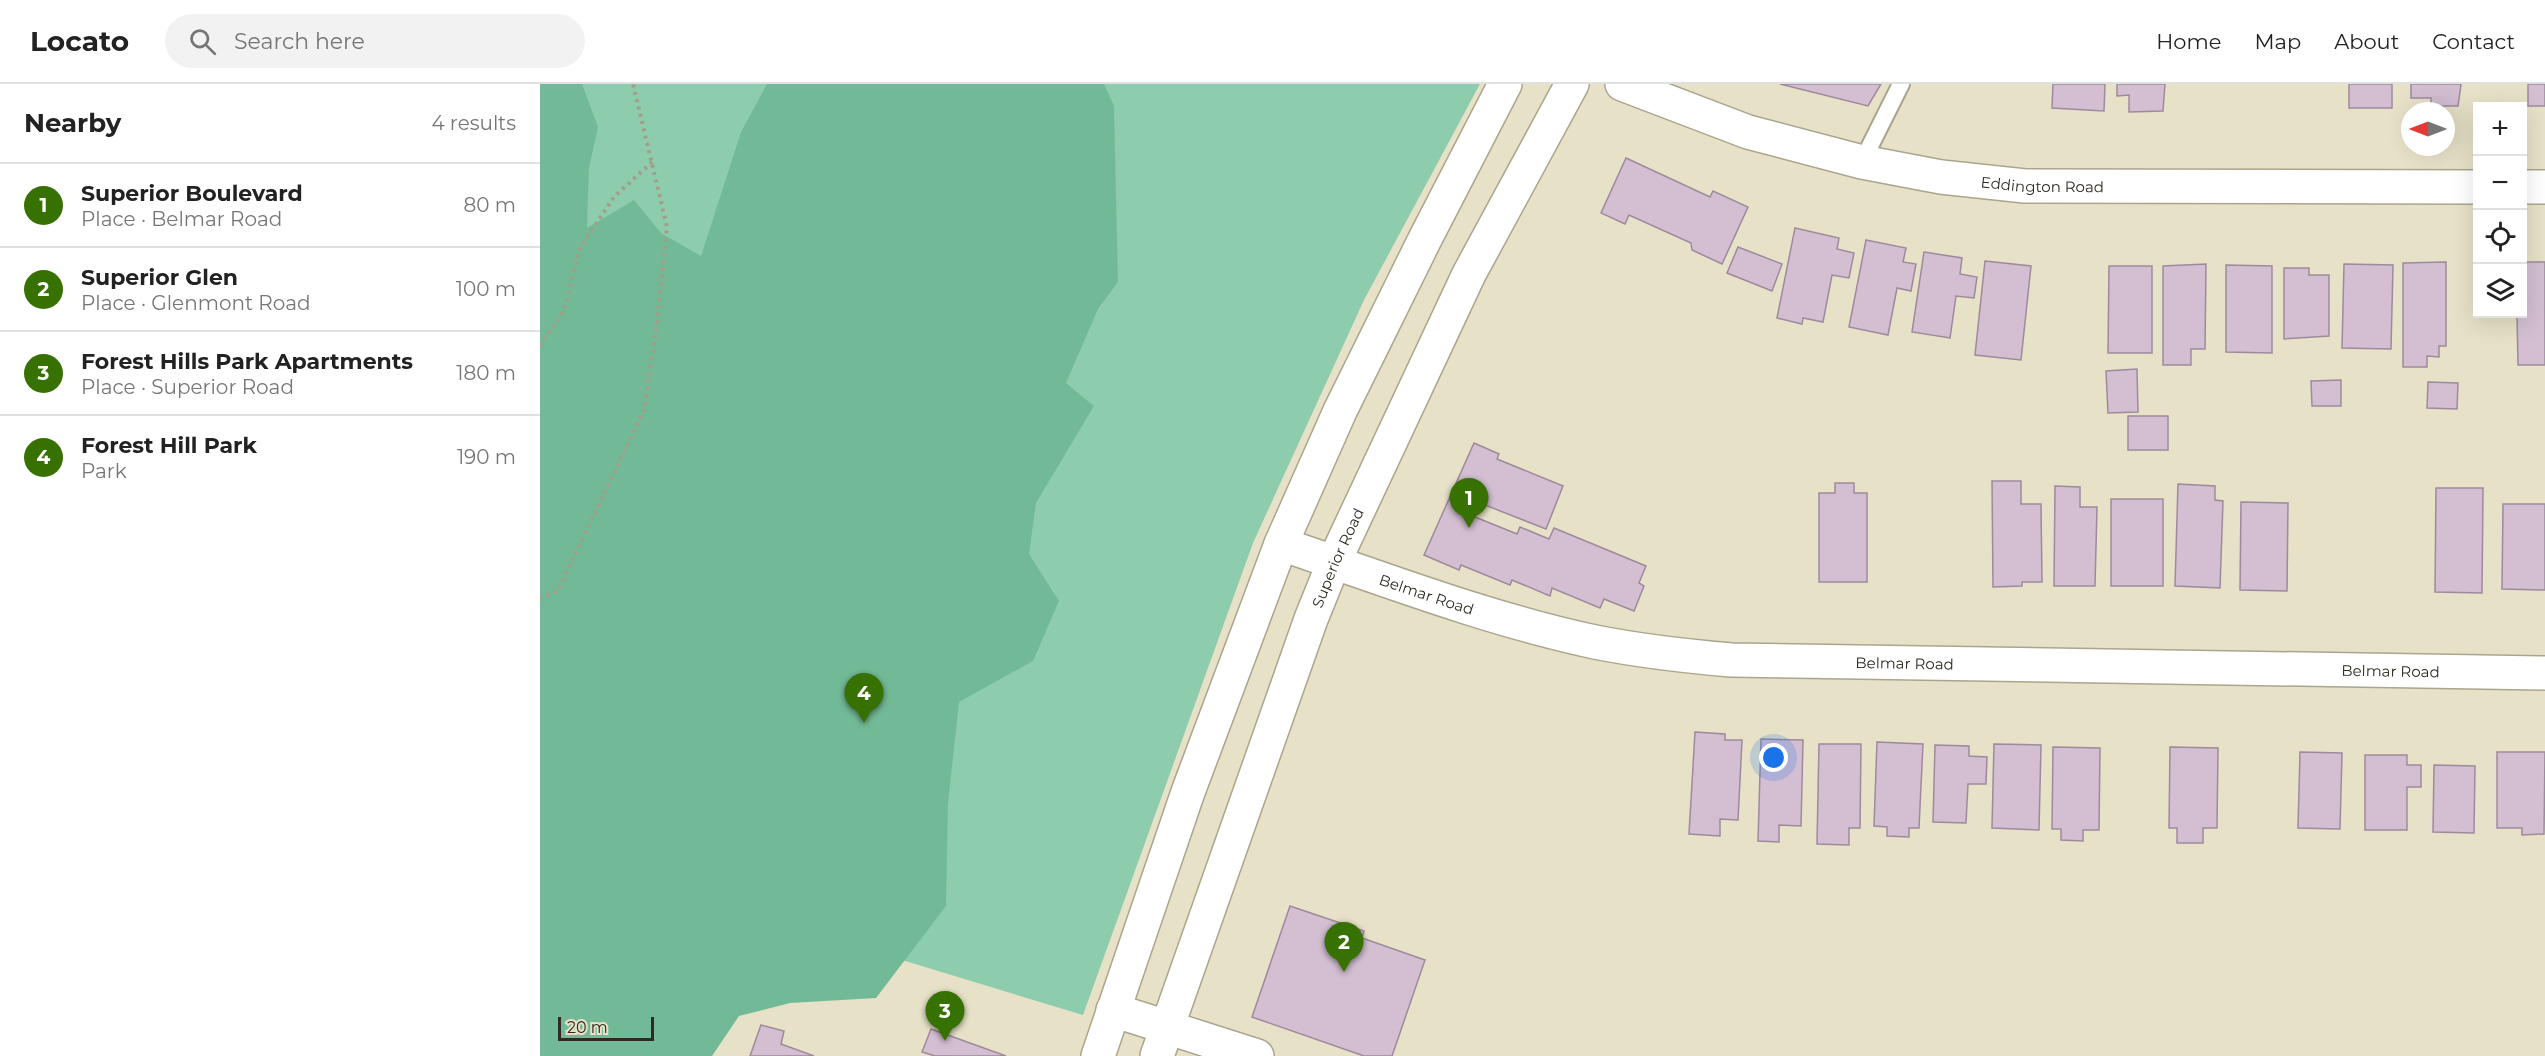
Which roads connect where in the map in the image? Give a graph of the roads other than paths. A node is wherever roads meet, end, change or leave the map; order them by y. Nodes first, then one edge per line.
1 (1505, 84) edge
2 (1572, 84) edge
3 (1622, 84) edge
4 (1901, 84) edge
5 (1862, 162) junction
6 (2473, 187) edge
7 (2527, 187) edge
8 (2545, 187) edge
9 (1281, 544) junction
10 (1334, 562) junction
11 (2545, 673) edge
12 (1113, 1010) junction
13 (1162, 1042) edge
14 (1098, 1056) edge
15 (1257, 1056) edge

1 - 9 street
2 - 10 street, Superior Road
3 - 5 street, Eddington Road
4 - 5 lane
5 - 6 street, Eddington Road
7 - 8 street
9 - 10 street, Belmar Road
9 - 12 street
10 - 11 street, Belmar Road
10 - 13 street, Superior Road
12 - 13 street
12 - 14 street
13 - 15 street

